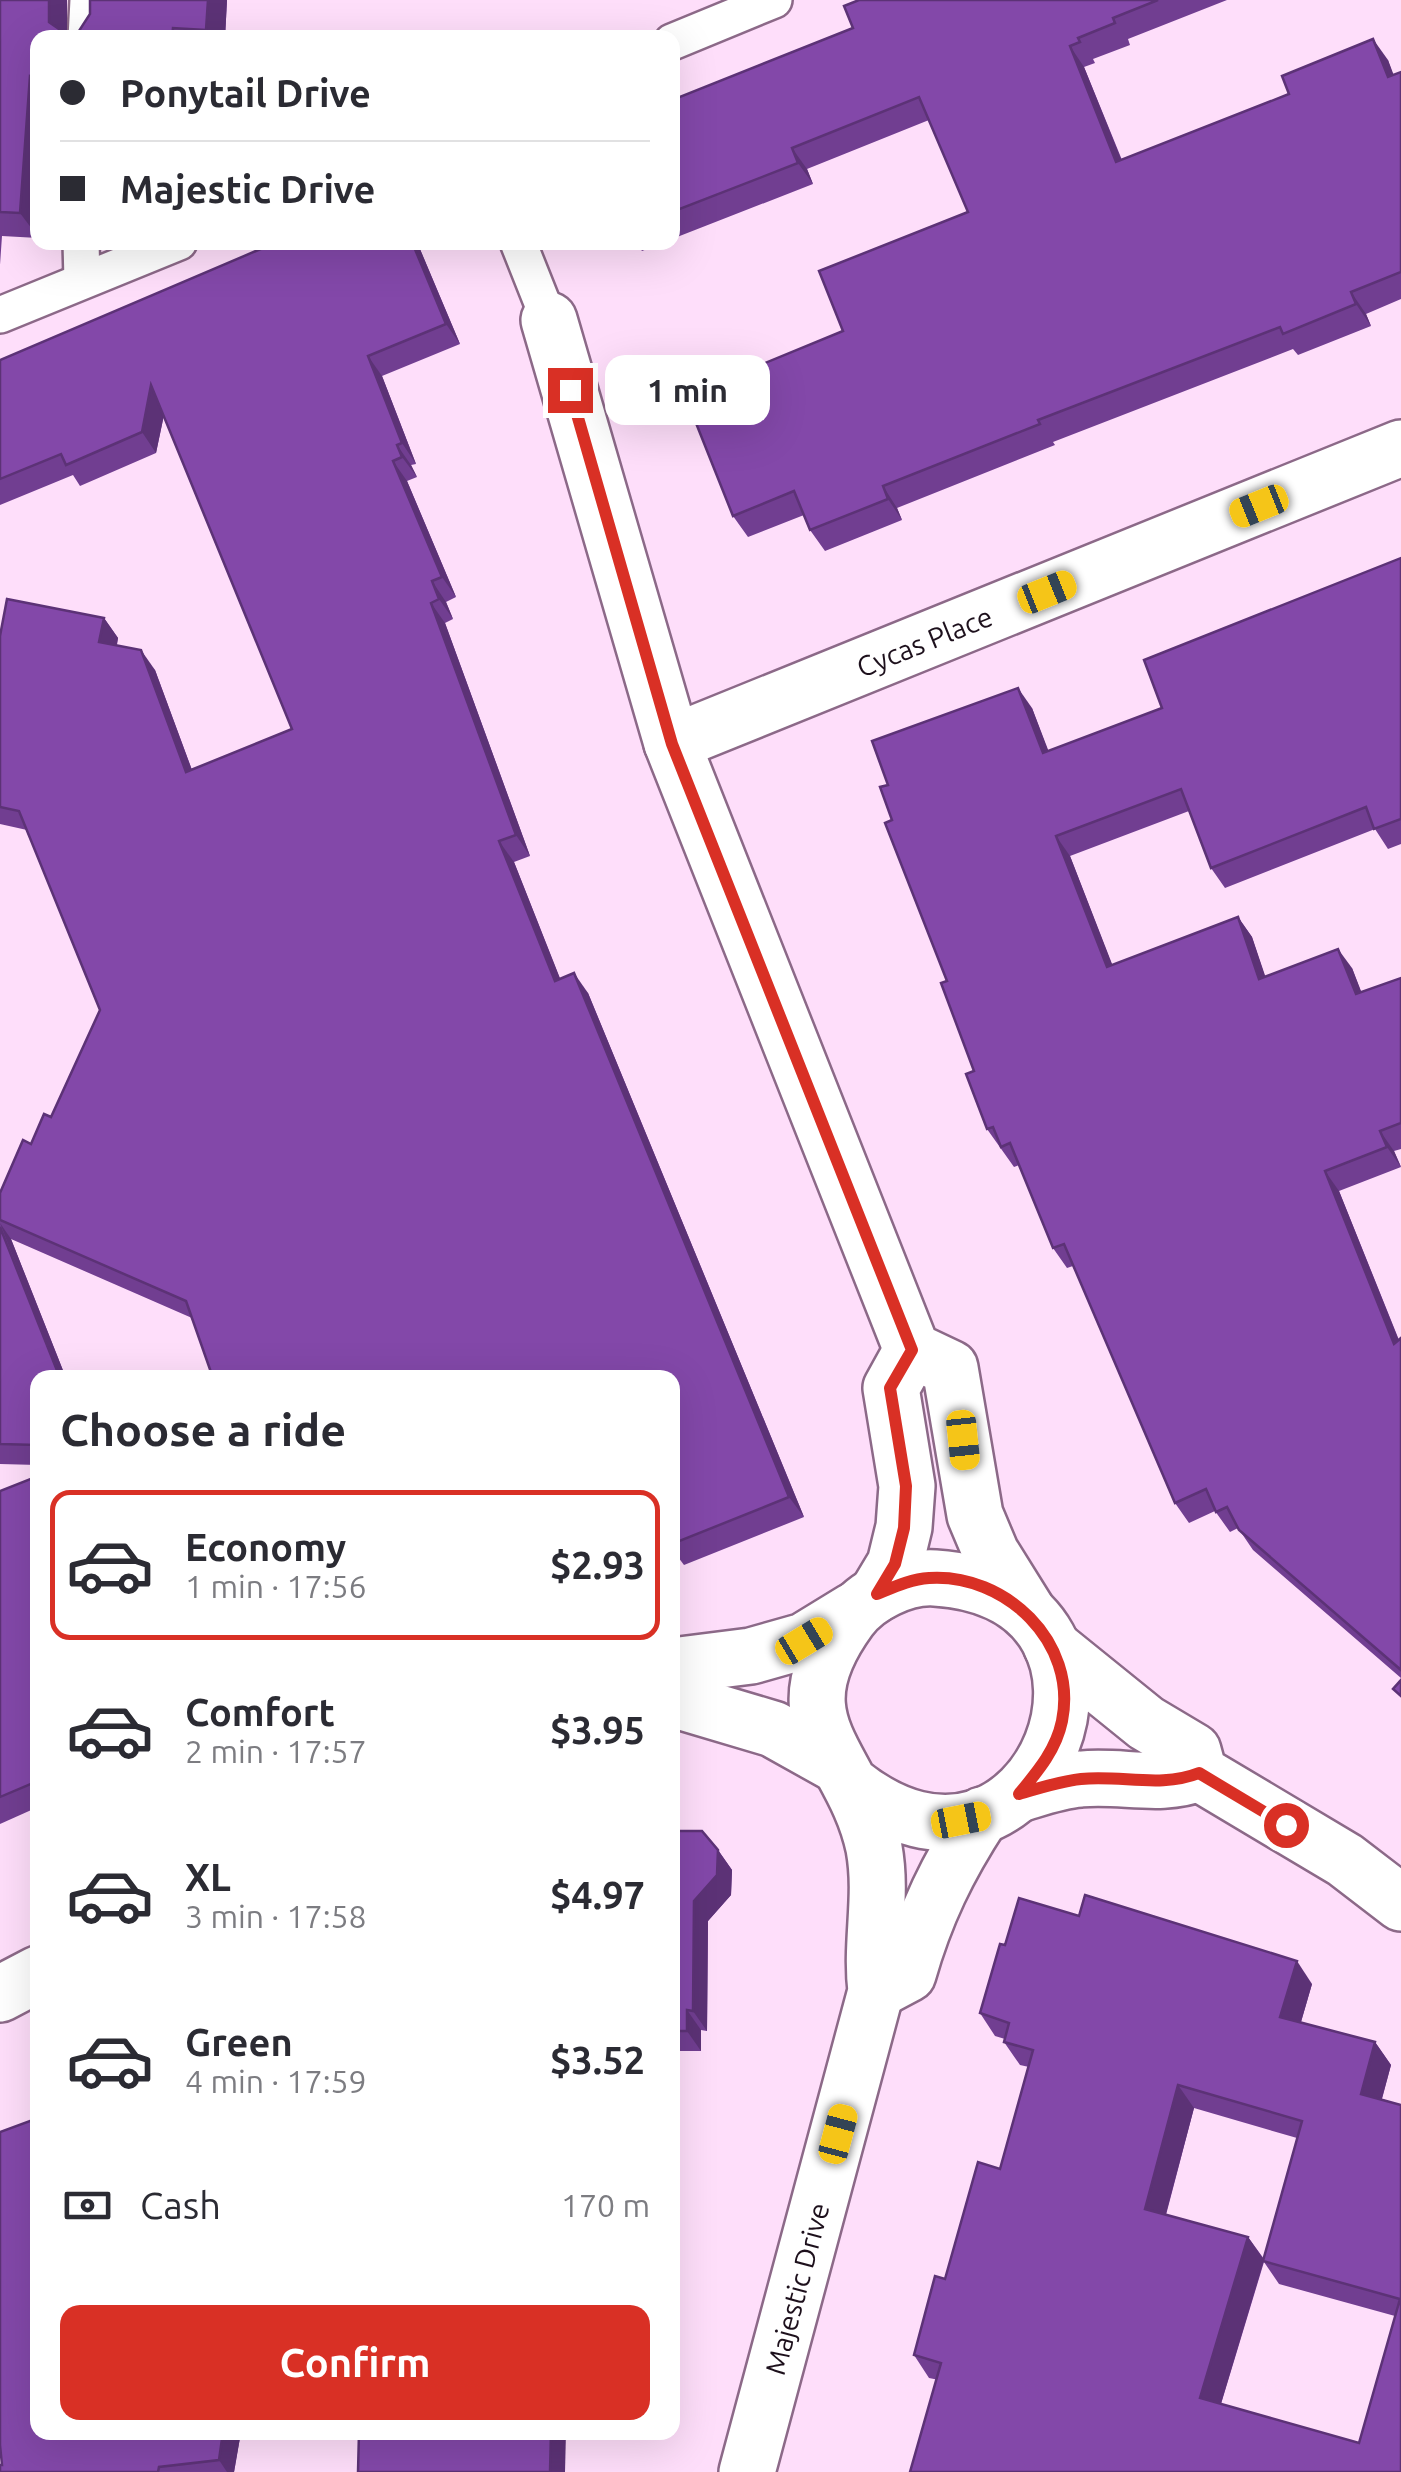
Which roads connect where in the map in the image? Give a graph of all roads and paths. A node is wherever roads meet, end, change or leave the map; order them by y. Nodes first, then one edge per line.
1 (88, 0) edge
2 (774, 0) edge
3 (86, 30) edge
4 (680, 39) edge
5 (81, 250) edge
6 (159, 250) edge
7 (521, 250) edge
8 (82, 280) junction
9 (0, 314) edge
10 (549, 320) joint
11 (1401, 448) edge
12 (672, 744) junction
13 (912, 1350) junction
14 (866, 1602) junction
15 (1042, 1632) junction
16 (680, 1665) edge
17 (680, 1701) edge
18 (841, 1773) junction
19 (1199, 1773) junction
20 (1001, 1804) junction
21 (1401, 1903) edge
22 (30, 1978) edge
23 (876, 1991) junction
24 (0, 1994) edge
25 (747, 2472) edge

1 - 3 lane
2 - 4 lane
5 - 8 lane
6 - 8 lane
7 - 10 lane
8 - 9 lane
10 - 12 street
11 - 12 street, Cycas Place
12 - 13 street
13 - 14 street
13 - 15 street
14 - 15 street
14 - 16 street
14 - 18 street
15 - 19 street
15 - 20 street
17 - 18 street
18 - 20 street
18 - 23 street, Majestic Drive
19 - 20 street
19 - 21 street
20 - 23 street
22 - 24 street
23 - 25 street, Majestic Drive

